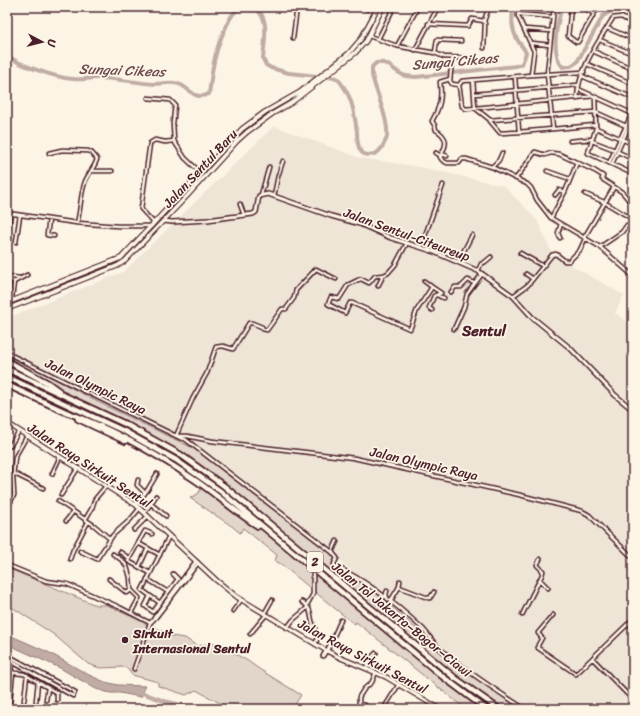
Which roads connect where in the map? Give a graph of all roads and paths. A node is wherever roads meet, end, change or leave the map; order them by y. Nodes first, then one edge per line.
1 (297, 7) edge
2 (378, 7) edge
3 (383, 7) edge
4 (394, 7) edge
5 (418, 7) edge
6 (438, 7) edge
7 (489, 7) edge
8 (520, 7) edge
9 (554, 7) edge
10 (571, 7) edge
11 (583, 7) edge
12 (598, 7) edge
13 (518, 14) junction
14 (594, 14) junction
15 (553, 17) junction
16 (484, 21) junction
17 (633, 22) edge
18 (428, 24) junction
19 (607, 28) junction
20 (524, 29) junction
21 (551, 31) junction
22 (369, 36) junction
23 (293, 38) dead end
24 (378, 39) junction
25 (633, 39) edge
26 (600, 40) junction
27 (462, 41) dead end
28 (530, 43) junction
29 (535, 43) junction
30 (550, 45) junction
31 (397, 46) junction
32 (484, 48) dead end
33 (415, 50) junction
34 (534, 51) junction
35 (593, 51) junction
36 (435, 52) junction
37 (633, 54) edge
38 (452, 58) junction
39 (463, 58) dead end
40 (633, 58) edge
41 (587, 64) junction
42 (336, 66) junction
43 (629, 67) junction
44 (633, 69) edge
45 (584, 72) junction
46 (547, 74) junction
47 (531, 75) junction
48 (582, 76) junction
49 (515, 77) junction
50 (450, 78) junction
51 (473, 80) junction
52 (633, 84) edge
53 (459, 85) junction
54 (578, 85) junction
55 (549, 88) junction
56 (578, 89) junction
57 (303, 91) junction
58 (516, 91) junction
59 (475, 94) junction
60 (594, 97) junction
61 (148, 98) dead end
62 (633, 98) edge
63 (578, 99) junction
64 (550, 101) junction
65 (517, 104) junction
66 (475, 108) junction
67 (595, 112) junction
68 (633, 113) edge
69 (551, 115) junction
70 (518, 117) junction
71 (633, 117) edge
72 (490, 120) junction
73 (627, 126) junction
74 (596, 127) junction
75 (553, 129) junction
76 (633, 129) edge
77 (519, 132) junction
78 (622, 139) junction
79 (592, 140) junction
80 (174, 141) junction
81 (570, 141) dead end
82 (633, 144) edge
83 (617, 151) junction
84 (50, 153) dead end
85 (436, 153) dead end
86 (502, 153) dead end
87 (442, 155) junction
88 (447, 156) dead end
89 (633, 159) edge
90 (283, 161) dead end
91 (577, 164) junction
92 (611, 164) junction
93 (269, 167) dead end
94 (492, 167) junction
95 (92, 171) junction
96 (547, 171) dead end
97 (112, 172) dead end
98 (201, 173) junction
99 (633, 174) edge
100 (516, 178) junction
101 (570, 180) junction
102 (443, 185) dead end
103 (614, 187) junction
104 (183, 191) junction
105 (565, 192) junction
106 (586, 194) dead end
107 (261, 195) junction
108 (555, 195) dead end
109 (178, 196) junction
110 (187, 196) junction
111 (274, 196) junction
112 (183, 201) junction
113 (604, 202) junction
114 (240, 204) dead end
115 (633, 205) edge
116 (9, 213) edge
117 (20, 215) junction
118 (244, 215) junction
119 (629, 217) dead end
120 (551, 218) junction
121 (49, 219) junction
122 (164, 220) junction
123 (77, 223) junction
124 (561, 224) junction
125 (153, 225) junction
126 (633, 226) edge
127 (472, 235) dead end
128 (54, 236) dead end
129 (560, 238) dead end
130 (584, 238) junction
131 (16, 242) dead end
132 (407, 242) junction
133 (7, 244) edge
134 (421, 247) junction
135 (600, 247) junction
136 (520, 253) dead end
137 (491, 257) dead end
138 (458, 262) junction
139 (543, 266) junction
140 (478, 272) junction
141 (482, 274) junction
142 (526, 274) dead end
143 (26, 275) dead end
144 (384, 275) junction
145 (633, 276) edge
146 (19, 278) junction
147 (336, 279) dead end
148 (533, 279) junction
149 (424, 281) dead end
150 (14, 282) junction
151 (474, 283) junction
152 (378, 286) dead end
153 (432, 287) junction
154 (451, 292) dead end
155 (437, 294) junction
156 (513, 296) junction
157 (444, 298) dead end
158 (13, 301) junction
159 (7, 303) edge
160 (7, 309) edge
161 (432, 310) dead end
162 (454, 329) dead end
163 (7, 353) edge
164 (7, 361) edge
165 (7, 369) edge
166 (7, 377) edge
167 (7, 385) edge
168 (69, 398) junction
169 (633, 410) edge
170 (7, 423) edge
171 (19, 430) junction
172 (27, 436) junction
173 (177, 436) junction
174 (189, 437) junction
175 (185, 439) junction
176 (10, 446) dead end
177 (60, 457) junction
178 (78, 468) junction
179 (13, 473) junction
180 (52, 474) dead end
181 (157, 474) dead end
182 (138, 480) dead end
183 (106, 485) junction
184 (43, 488) dead end
185 (145, 493) junction
186 (61, 495) dead end
187 (156, 496) dead end
188 (58, 501) dead end
189 (151, 504) junction
190 (136, 505) junction
191 (140, 508) junction
192 (7, 509) edge
193 (73, 512) junction
194 (145, 512) junction
195 (149, 516) junction
196 (166, 516) dead end
197 (84, 520) junction
198 (66, 522) dead end
199 (88, 522) junction
200 (134, 530) dead end
201 (270, 533) junction
202 (152, 534) dead end
203 (170, 535) junction
204 (110, 539) junction
205 (337, 541) dead end
206 (138, 543) junction
207 (148, 548) junction
208 (80, 552) dead end
209 (120, 552) dead end
210 (332, 552) junction
211 (113, 554) dead end
212 (160, 555) junction
213 (129, 558) junction
214 (633, 558) edge
215 (70, 559) dead end
216 (540, 559) dead end
217 (197, 562) junction
218 (7, 565) edge
219 (334, 565) junction
220 (139, 567) junction
221 (331, 568) tunnel mouth
222 (150, 573) junction
223 (173, 574) dead end
224 (313, 574) dead end
225 (109, 579) dead end
226 (147, 579) junction
227 (540, 580) junction
228 (400, 581) dead end
229 (399, 587) junction
230 (548, 588) dead end
231 (131, 590) junction
232 (387, 590) dead end
233 (168, 592) junction
234 (434, 592) dead end
235 (150, 596) junction
236 (241, 600) junction
237 (272, 600) dead end
238 (391, 601) junction
239 (302, 602) dead end
240 (160, 603) junction
241 (307, 605) junction
242 (234, 611) dead end
243 (131, 613) junction
244 (265, 614) junction
245 (522, 615) dead end
246 (553, 615) dead end
247 (341, 620) dead end
248 (633, 620) edge
249 (150, 623) junction
250 (287, 628) junction
251 (315, 628) dead end
252 (250, 634) dead end
253 (319, 636) dead end
254 (315, 644) junction
255 (326, 651) junction
256 (376, 653) dead end
257 (7, 656) edge
258 (323, 656) dead end
259 (593, 658) junction
260 (7, 659) edge
261 (14, 661) junction
262 (366, 668) junction
263 (134, 669) dead end
264 (10, 671) edge
265 (376, 672) junction
266 (27, 675) junction
267 (38, 682) junction
268 (399, 684) junction
269 (48, 688) junction
270 (7, 696) edge
271 (24, 700) dead end
272 (46, 700) dead end
273 (57, 700) dead end
274 (633, 700) edge
275 (7, 701) edge
276 (36, 701) dead end
277 (365, 705) dead end
278 (386, 705) dead end
279 (440, 709) edge
280 (486, 709) edge
281 (498, 709) edge
282 (524, 709) edge

1 - 23 street
2 - 42 main road, Jalan Sentul Baru
3 - 22 main road, Jalan Sentul Baru
4 - 24 street
5 - 31 street
6 - 18 street
7 - 16 street
8 - 13 street
9 - 15 street
10 - 14 street
11 - 14 street
12 - 14 street
13 - 15 street
13 - 20 street
15 - 21 street
16 - 18 street
16 - 32 street
17 - 19 street
18 - 33 street
19 - 25 street
19 - 26 street
20 - 21 street
20 - 28 street
21 - 30 street
22 - 24 street
22 - 42 main road, Jalan Sentul Baru
24 - 31 street
26 - 35 street
26 - 37 street
27 - 36 street
28 - 29 street
28 - 34 street
29 - 30 street
29 - 34 street
30 - 46 street
31 - 33 street
33 - 36 street
34 - 47 street
35 - 41 street
35 - 43 street
36 - 38 street
38 - 39 street
38 - 50 street
40 - 43 street
41 - 45 street
41 - 52 street
42 - 57 main road, Jalan Sentul Baru
43 - 44 street
45 - 46 street
45 - 48 street
46 - 47 street
46 - 55 street
47 - 49 street
48 - 54 street
48 - 62 street
49 - 51 street
49 - 58 street
50 - 53 street
50 - 87 street
51 - 53 street
51 - 59 street
53 - 66 street
54 - 55 street
54 - 56 street
55 - 58 street
55 - 64 street
56 - 60 street
56 - 63 street
57 - 98 main road, Jalan Sentul Baru
57 - 110 main road, Jalan Sentul Baru
58 - 59 street
58 - 65 street
59 - 66 street
60 - 63 street
60 - 67 street
60 - 68 street
61 - 80 street
63 - 64 street
64 - 65 street
64 - 69 street
65 - 66 street
65 - 70 street
66 - 72 street
67 - 69 street
67 - 73 street
67 - 74 street
68 - 73 street
69 - 70 street
69 - 75 street
70 - 72 street
70 - 77 street
71 - 73 street
72 - 77 street
73 - 76 street
73 - 78 street
74 - 75 street
74 - 78 street
74 - 79 street
75 - 77 street
78 - 82 street
78 - 83 street
79 - 81 street
79 - 83 street
79 - 92 street
80 - 98 street
80 - 125 street
83 - 89 street
83 - 92 street
84 - 95 street
85 - 87 street
86 - 94 street
87 - 88 street
87 - 94 street
90 - 111 street
91 - 100 street
91 - 101 street
91 - 103 street
92 - 99 street
93 - 107 street
94 - 100 street
95 - 97 street
95 - 123 street
96 - 101 street
98 - 104 main road, Jalan Sentul Baru
100 - 120 street
101 - 105 street
102 - 134 street
103 - 113 street
103 - 115 street
104 - 109 main road, Jalan Sentul Baru
104 - 110 main road
105 - 108 street
105 - 120 street
106 - 113 street
107 - 111 street, Jalan Sentul-Citeureup
107 - 118 street
109 - 112 main road
109 - 125 main road, Jalan Sentul Baru
110 - 112 main road, Jalan Sentul Baru
111 - 132 street, Jalan Sentul-Citeureup
112 - 122 main road, Jalan Sentul Baru
113 - 119 street
113 - 130 street
114 - 118 street
116 - 117 street
116 - 133 street
117 - 121 street
117 - 131 street
118 - 122 street
120 - 124 street
121 - 123 street
121 - 128 street
122 - 160 main road, Jalan Sentul Baru
123 - 125 street
124 - 129 street
124 - 130 street
125 - 158 main road, Jalan Sentul Baru
126 - 135 street
127 - 138 street
130 - 135 street
130 - 139 street
132 - 134 street, Jalan Sentul-Citeureup
132 - 144 street
134 - 138 street, Jalan Sentul-Citeureup
135 - 145 street
136 - 139 street
137 - 140 street
138 - 140 street, Jalan Sentul-Citeureup
139 - 148 street
140 - 141 street, Jalan Sentul-Citeureup
141 - 151 street
141 - 156 street, Jalan Sentul-Citeureup
142 - 148 street
143 - 146 street
144 - 152 street
144 - 153 street
146 - 150 street
146 - 150 street
147 - 173 street
148 - 156 street
149 - 153 street
150 - 158 street
151 - 154 street
151 - 162 street
153 - 155 street
155 - 157 street
155 - 161 street
156 - 169 street, Jalan Sentul-Citeureup
158 - 159 main road, Jalan Sentul Baru
163 - 173 street, Jalan Olympic Raya
164 - 168 highway
165 - 168 highway, Jalan Tol Jakarta–Bogor–Ciawi / 2
166 - 201 highway, Jalan Tol Jakarta–Bogor–Ciawi / 2
167 - 201 highway
168 - 281 highway, Jalan Tol Jakarta–Bogor–Ciawi / 2
170 - 171 main road, Jalan Raya Sirkuit Sentul
171 - 172 main road, Jalan Raya Sirkuit Sentul
171 - 176 street
172 - 177 main road, Jalan Raya Sirkuit Sentul
172 - 179 street
173 - 174 street, Jalan Olympic Raya
173 - 175 street, Jalan Olympic Raya
174 - 175 street
174 - 214 street, Jalan Olympic Raya
175 - 210 street, Jalan Olympic Raya
177 - 178 main road, Jalan Raya Sirkuit Sentul
177 - 180 street
178 - 183 main road, Jalan Raya Sirkuit Sentul
178 - 186 street
179 - 184 street
179 - 192 street
181 - 185 street
182 - 185 street
183 - 190 main road, Jalan Raya Sirkuit Sentul
183 - 197 street
185 - 190 street
187 - 189 street
188 - 193 street
189 - 194 street
189 - 196 street
190 - 191 main road, Jalan Raya Sirkuit Sentul
191 - 194 main road, Jalan Raya Sirkuit Sentul
191 - 204 street
193 - 197 street
193 - 198 street
194 - 195 main road, Jalan Raya Sirkuit Sentul
195 - 200 street
195 - 203 main road, Jalan Raya Sirkuit Sentul
197 - 199 street
199 - 204 street
199 - 215 street
201 - 280 highway, Jalan Tol Jakarta–Bogor–Ciawi / 2
202 - 206 street
203 - 212 street
203 - 217 main road, Jalan Raya Sirkuit Sentul
204 - 208 street
205 - 210 street
206 - 207 street
206 - 213 street
207 - 212 street
207 - 220 street
209 - 213 street
210 - 219 street
211 - 231 street
212 - 222 street
213 - 220 street
216 - 227 street
217 - 236 main road, Jalan Raya Sirkuit Sentul
217 - 249 street
218 - 243 street
219 - 221 street
219 - 238 street
220 - 222 street
222 - 226 street
223 - 233 street
224 - 241 street
225 - 231 street
226 - 233 street
226 - 235 street
227 - 230 street
227 - 245 street
228 - 229 street
229 - 234 street
229 - 238 street
231 - 243 street
232 - 238 street
233 - 240 street
235 - 240 street
235 - 240 street
236 - 242 street
236 - 244 main road, Jalan Raya Sirkuit Sentul
237 - 244 street
238 - 282 street
239 - 241 street
241 - 250 street
241 - 251 street
243 - 249 street
244 - 250 main road, Jalan Raya Sirkuit Sentul
244 - 252 street
246 - 259 street
247 - 255 street
248 - 259 street
249 - 263 street
250 - 254 main road, Jalan Raya Sirkuit Sentul
253 - 254 street
254 - 255 main road, Jalan Raya Sirkuit Sentul
255 - 258 street
255 - 262 main road, Jalan Raya Sirkuit Sentul
256 - 262 street
257 - 261 street
259 - 274 street
260 - 261 street
261 - 261 street
261 - 264 street
262 - 265 main road, Jalan Raya Sirkuit Sentul
264 - 266 street
264 - 270 street
264 - 275 street
265 - 268 main road, Jalan Raya Sirkuit Sentul
265 - 277 street
266 - 267 street
266 - 271 street
267 - 269 street
267 - 276 street
268 - 278 street
268 - 279 main road, Jalan Raya Sirkuit Sentul
269 - 272 street
269 - 273 street

